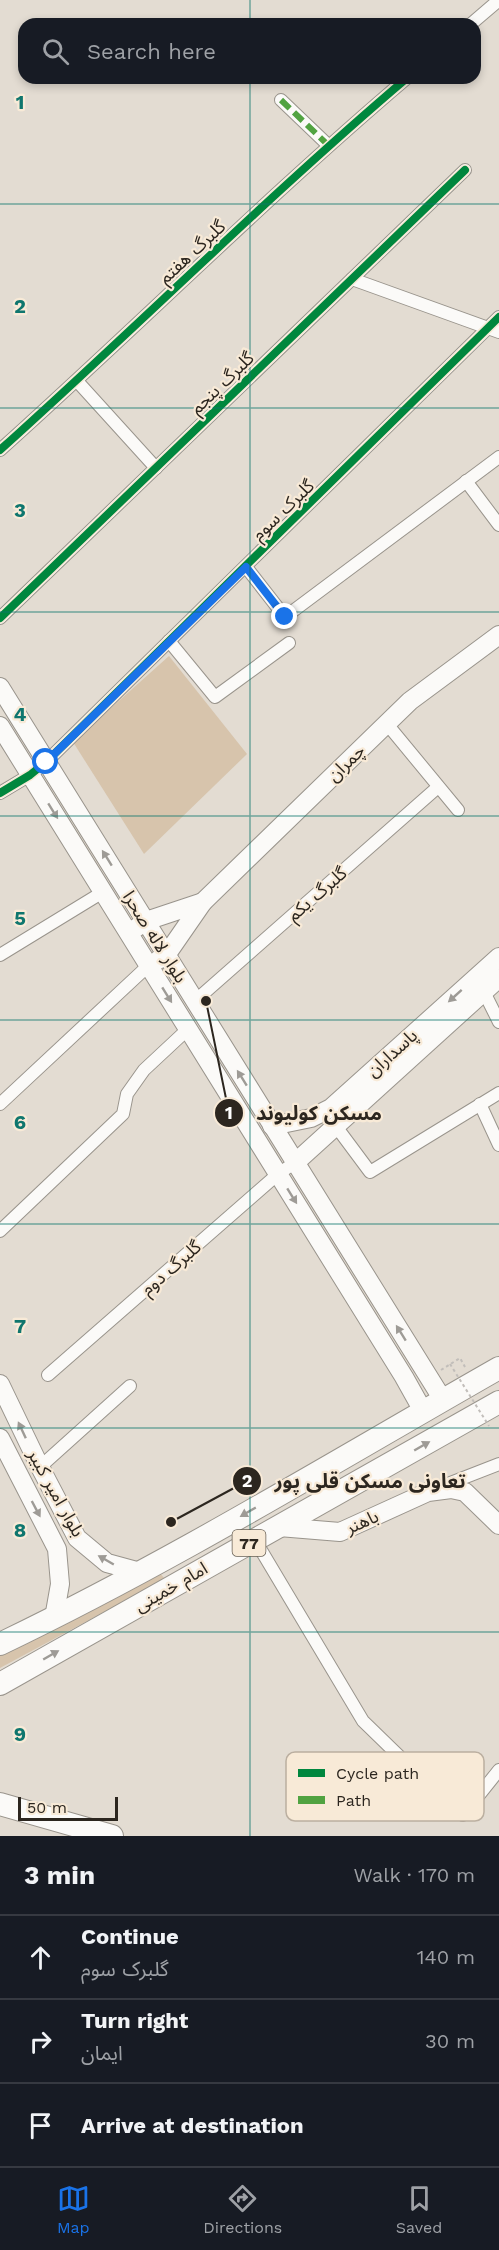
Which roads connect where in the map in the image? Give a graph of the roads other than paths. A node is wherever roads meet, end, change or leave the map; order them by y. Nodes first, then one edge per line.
1 (499, 0) edge
2 (478, 18) edge
3 (400, 84) edge
4 (281, 100) dead end
5 (328, 145) junction
6 (465, 170) dead end
7 (352, 279) junction
8 (499, 317) edge
9 (494, 330) edge
10 (77, 381) junction
11 (0, 450) edge
12 (499, 457) edge
13 (156, 468) junction
14 (466, 481) junction
15 (499, 525) edge
16 (246, 567) junction
17 (0, 618) edge
18 (499, 635) edge
19 (170, 641) junction
20 (289, 643) dead end
21 (0, 687) edge
22 (387, 724) junction
23 (0, 726) edge
24 (46, 762) junction
25 (30, 775) junction
26 (438, 787) junction
27 (0, 793) edge
28 (458, 810) dead end
29 (103, 892) junction
30 (203, 902) junction
31 (146, 921) junction
32 (129, 932) junction
33 (167, 954) junction
34 (0, 955) edge
35 (499, 957) edge
36 (149, 965) junction
37 (499, 978) edge
38 (479, 986) junction
39 (195, 1002) junction
40 (499, 1022) edge
41 (188, 1029) junction
42 (499, 1093) edge
43 (0, 1104) edge
44 (480, 1104) junction
45 (335, 1125) junction
46 (272, 1126) junction
47 (499, 1145) edge
48 (296, 1162) junction
49 (278, 1174) junction
50 (0, 1231) edge
51 (499, 1368) edge
52 (430, 1369) junction
53 (48, 1376) dead end
54 (404, 1377) junction
55 (0, 1384) edge
56 (130, 1386) dead end
57 (443, 1400) junction
58 (499, 1401) edge
59 (423, 1411) junction
60 (0, 1438) edge
61 (499, 1464) edge
62 (40, 1467) junction
63 (428, 1492) junction
64 (313, 1508) junction
65 (499, 1525) edge
66 (279, 1527) junction
67 (326, 1533) junction
68 (255, 1539) junction
69 (179, 1552) junction
70 (140, 1572) junction
71 (190, 1575) junction
72 (54, 1618) junction
73 (0, 1644) edge
74 (0, 1684) edge
75 (395, 1752) edge
76 (499, 1770) edge
77 (484, 1789) edge
78 (0, 1804) edge
79 (0, 1818) edge
80 (62, 1836) edge
81 (112, 1836) edge

1 - 2 street
3 - 5 street, گلبرگ هفتم
4 - 5 street
5 - 10 street, گلبرگ هفتم
6 - 7 street, گلبرگ پنجم
7 - 9 street
7 - 13 street, گلبرگ پنجم
8 - 9 street, گلبرک سوم
9 - 16 street, گلبرک سوم
10 - 11 street, گلبرگ هفتم
10 - 13 street
12 - 14 street
13 - 17 street, گلبرگ پنجم
14 - 15 street
14 - 16 street
16 - 19 street, گلبرک سوم
18 - 22 main road, چمران
19 - 20 street
19 - 24 street, گلبرک سوم
21 - 24 main road, بلوار لاله صحرا
22 - 26 street
22 - 30 main road, چمران
23 - 25 main road, بلوار لاله صحرا
24 - 25 street, گلبرک سوم
31 -> 24 main road, بلوار لاله صحرا
25 - 27 street, گلبرک سوم
25 -> 29 main road, بلوار لاله صحرا
26 - 28 street
26 - 39 street, گلبرگ یکم
29 - 32 main road, بلوار لاله صحرا
29 - 34 street
30 - 31 main road, چمران
30 - 33 main road, چمران
31 - 32 main road, چمران
31 - 33 main road, بلوار لاله صحرا
32 - 36 main road, بلوار لاله صحرا
33 - 36 main road, چمران
33 - 39 main road, بلوار لاله صحرا
35 - 38 main road, پاسداران
36 -> 41 main road, بلوار لاله صحرا
36 - 43 street
37 - 38 main road, پاسداران
38 - 40 street
38 - 45 main road, پاسداران
38 -> 46 main road, پاسداران
46 -> 39 main road, بلوار لاله صحرا
41 - 49 main road, بلوار لاله صحرا
41 - 50 street
42 - 44 street
44 - 45 street
44 - 47 street
45 - 48 main road, پاسداران
46 - 48 main road, بلوار لاله صحرا
48 - 49 street, گلبرگ دوم
52 -> 48 main road, بلوار لاله صحرا
49 - 53 street, گلبرگ دوم
49 -> 54 main road, بلوار لاله صحرا
51 - 57 highway, امام خمینی / 77
52 - 54 main road
52 - 57 main road, بلوار لاله صحرا
54 - 59 main road, بلوار لاله صحرا
62 -> 55 main road, بلوار امیر کبیر
56 - 62 street
57 - 59 highway, امام خمینی / 77
64 -> 58 highway, امام خمینی / 77
59 -> 69 highway, امام خمینی / 77
60 -> 72 main road
61 - 63 street
70 -> 62 main road, بلوار امیر کبیر
63 - 65 main road, باهنر
63 - 67 main road, باهنر
64 - 66 highway, امام خمینی / 77
64 - 67 main road
66 - 67 main road, باهنر
66 - 68 highway, امام خمینی / 77
68 - 71 highway, امام خمینی / 77
68 - 75 street
69 - 70 highway, امام خمینی / 77
69 - 71 highway
70 - 72 highway, امام خمینی / 77
74 -> 71 highway, امام خمینی / 77
72 - 73 highway, امام خمینی / 77
76 - 77 street
78 - 81 highway
79 - 80 highway

